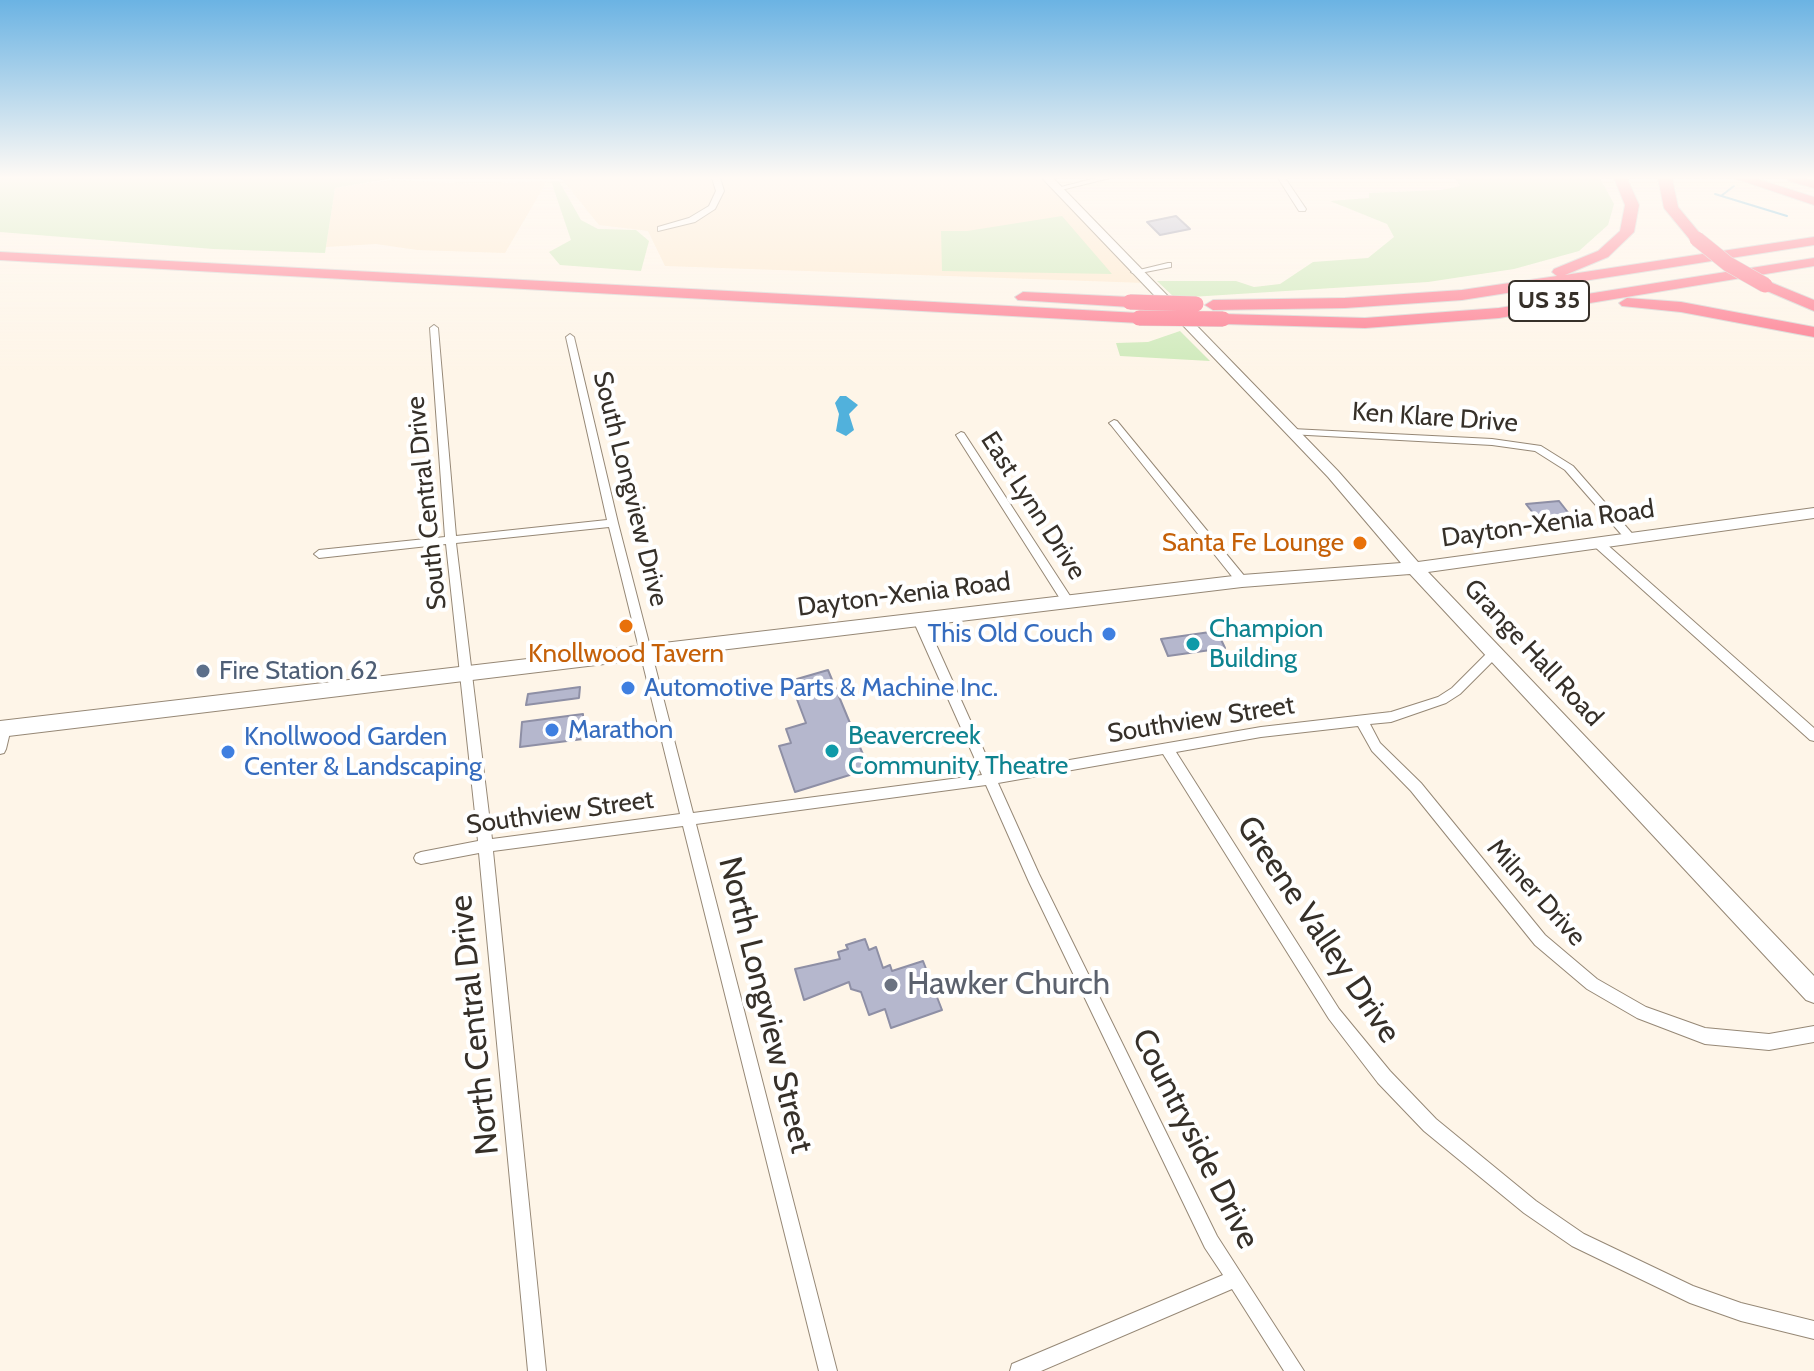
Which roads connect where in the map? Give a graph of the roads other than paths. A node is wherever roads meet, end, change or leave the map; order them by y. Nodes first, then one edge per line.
1 (1107, 242) edge
2 (1618, 242) edge
3 (1701, 242) edge
4 (1808, 242) edge
5 (0, 244) edge
6 (0, 256) edge
7 (1814, 259) edge
8 (1168, 265) dead end
9 (1135, 272) junction
10 (1561, 303) junction
11 (1261, 305) junction
12 (1814, 306) edge
13 (1280, 321) junction
14 (434, 328) dead end
15 (1814, 332) edge
16 (570, 337) dead end
17 (1114, 423) dead end
18 (1292, 432) junction
19 (961, 435) dead end
20 (1813, 514) edge
21 (613, 523) junction
22 (452, 539) junction
23 (1632, 539) junction
24 (1599, 544) junction
25 (319, 554) dead end
26 (1414, 568) junction
27 (1242, 581) junction
28 (1068, 602) junction
29 (919, 620) junction
30 (648, 652) junction
31 (1494, 653) junction
32 (466, 673) junction
33 (1362, 721) junction
34 (2, 728) edge
35 (1814, 736) edge
36 (0, 749) edge
37 (1167, 749) junction
38 (991, 779) junction
39 (689, 819) junction
40 (486, 847) junction
41 (421, 858) dead end
42 (1814, 992) edge
43 (1814, 1034) edge
44 (1235, 1279) junction
45 (1814, 1330) edge
46 (537, 1371) edge
47 (828, 1371) edge
48 (1019, 1371) edge
49 (1295, 1371) edge

1 - 9 main road, Grange Hall Road
2 - 11 highway
3 - 12 highway, bridge
4 - 11 highway, US 35
5 - 11 highway, US 35, bridge
6 - 13 highway, US 35, bridge
7 - 10 highway
7 - 13 highway, US 35
8 - 9 street
9 - 18 main road, Grange Hall Road
10 - 13 highway
10 - 15 highway
14 - 22 street, South Central Drive
16 - 21 street, South Longview Drive
17 - 27 street
18 - 23 street, Ken Klare Drive
18 - 26 main road, Grange Hall Road
19 - 28 street, East Lynn Drive
20 - 23 main road, Dayton-Xenia Road
21 - 22 street
21 - 30 street, South Longview Drive
22 - 25 street
22 - 32 street, South Central Drive
23 - 24 main road, Dayton-Xenia Road
24 - 26 main road, Dayton-Xenia Road
24 - 35 street
26 - 27 main road, Dayton-Xenia Road
26 - 31 main road, Grange Hall Road
27 - 28 main road, Dayton-Xenia Road
28 - 29 main road, Dayton-Xenia Road
29 - 30 main road, Dayton-Xenia Road
29 - 38 street, Countryside Drive
30 - 32 main road, Dayton-Xenia Road
30 - 39 street, North Longview Street
31 - 33 street, Southview Street
31 - 42 main road, Grange Hall Road
32 - 34 main road, Dayton-Xenia Road
32 - 40 street, North Central Drive
33 - 37 street, Southview Street
33 - 43 street, Milner Drive
34 - 36 street
37 - 38 street, Southview Street
37 - 45 street, Greene Valley Drive
38 - 39 street, Southview Street
38 - 44 street, Countryside Drive
39 - 40 street, Southview Street
39 - 47 street, North Longview Street
40 - 41 street, Southview Street
40 - 46 street, North Central Drive
44 - 48 street
44 - 49 street, Countryside Drive

